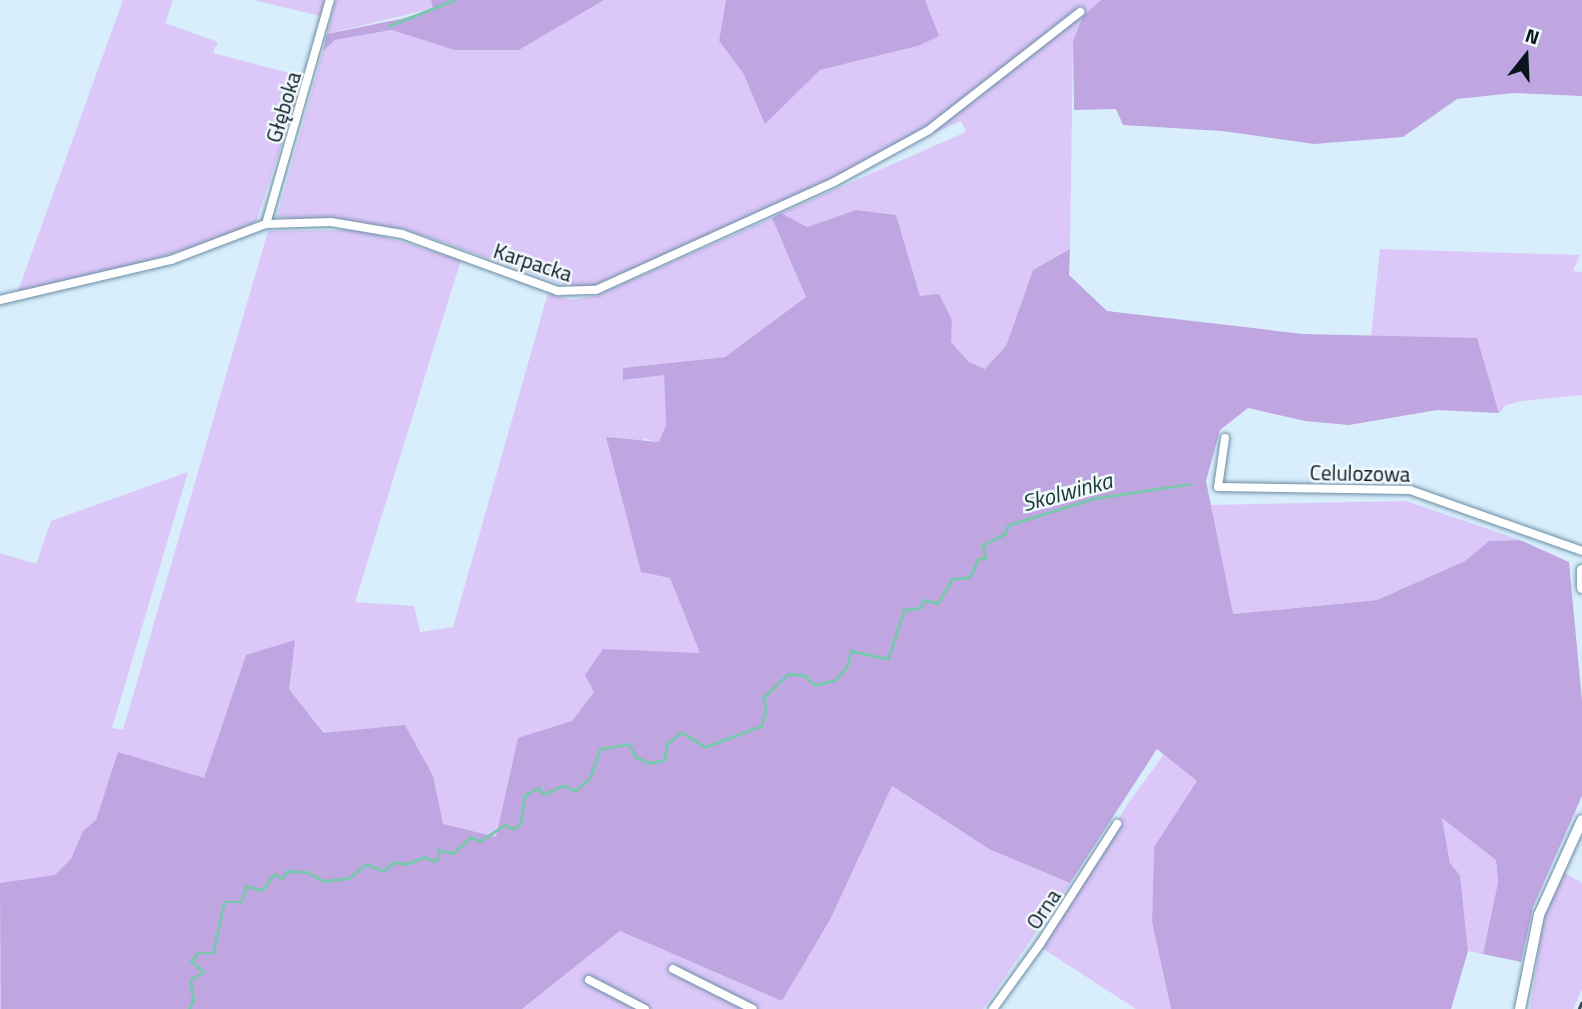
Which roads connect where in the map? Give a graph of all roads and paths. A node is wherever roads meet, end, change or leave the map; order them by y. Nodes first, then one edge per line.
1 (330, 0) edge
2 (1080, 12) dead end
3 (266, 224) junction
4 (0, 300) edge
5 (1226, 438) dead end
6 (1582, 551) edge
7 (1582, 570) edge
8 (1582, 587) edge
9 (1582, 820) edge
10 (1117, 824) dead end
11 (673, 969) dead end
12 (589, 980) dead end
13 (645, 1009) edge
14 (753, 1009) edge
15 (993, 1009) edge
16 (1520, 1009) edge

1 - 3 street, Głęboka
2 - 3 street, Karpacka
3 - 4 street, Karpacka
5 - 6 street, Celulozowa
7 - 8 street
9 - 16 street
10 - 15 street, Orna
11 - 14 street
12 - 13 street

